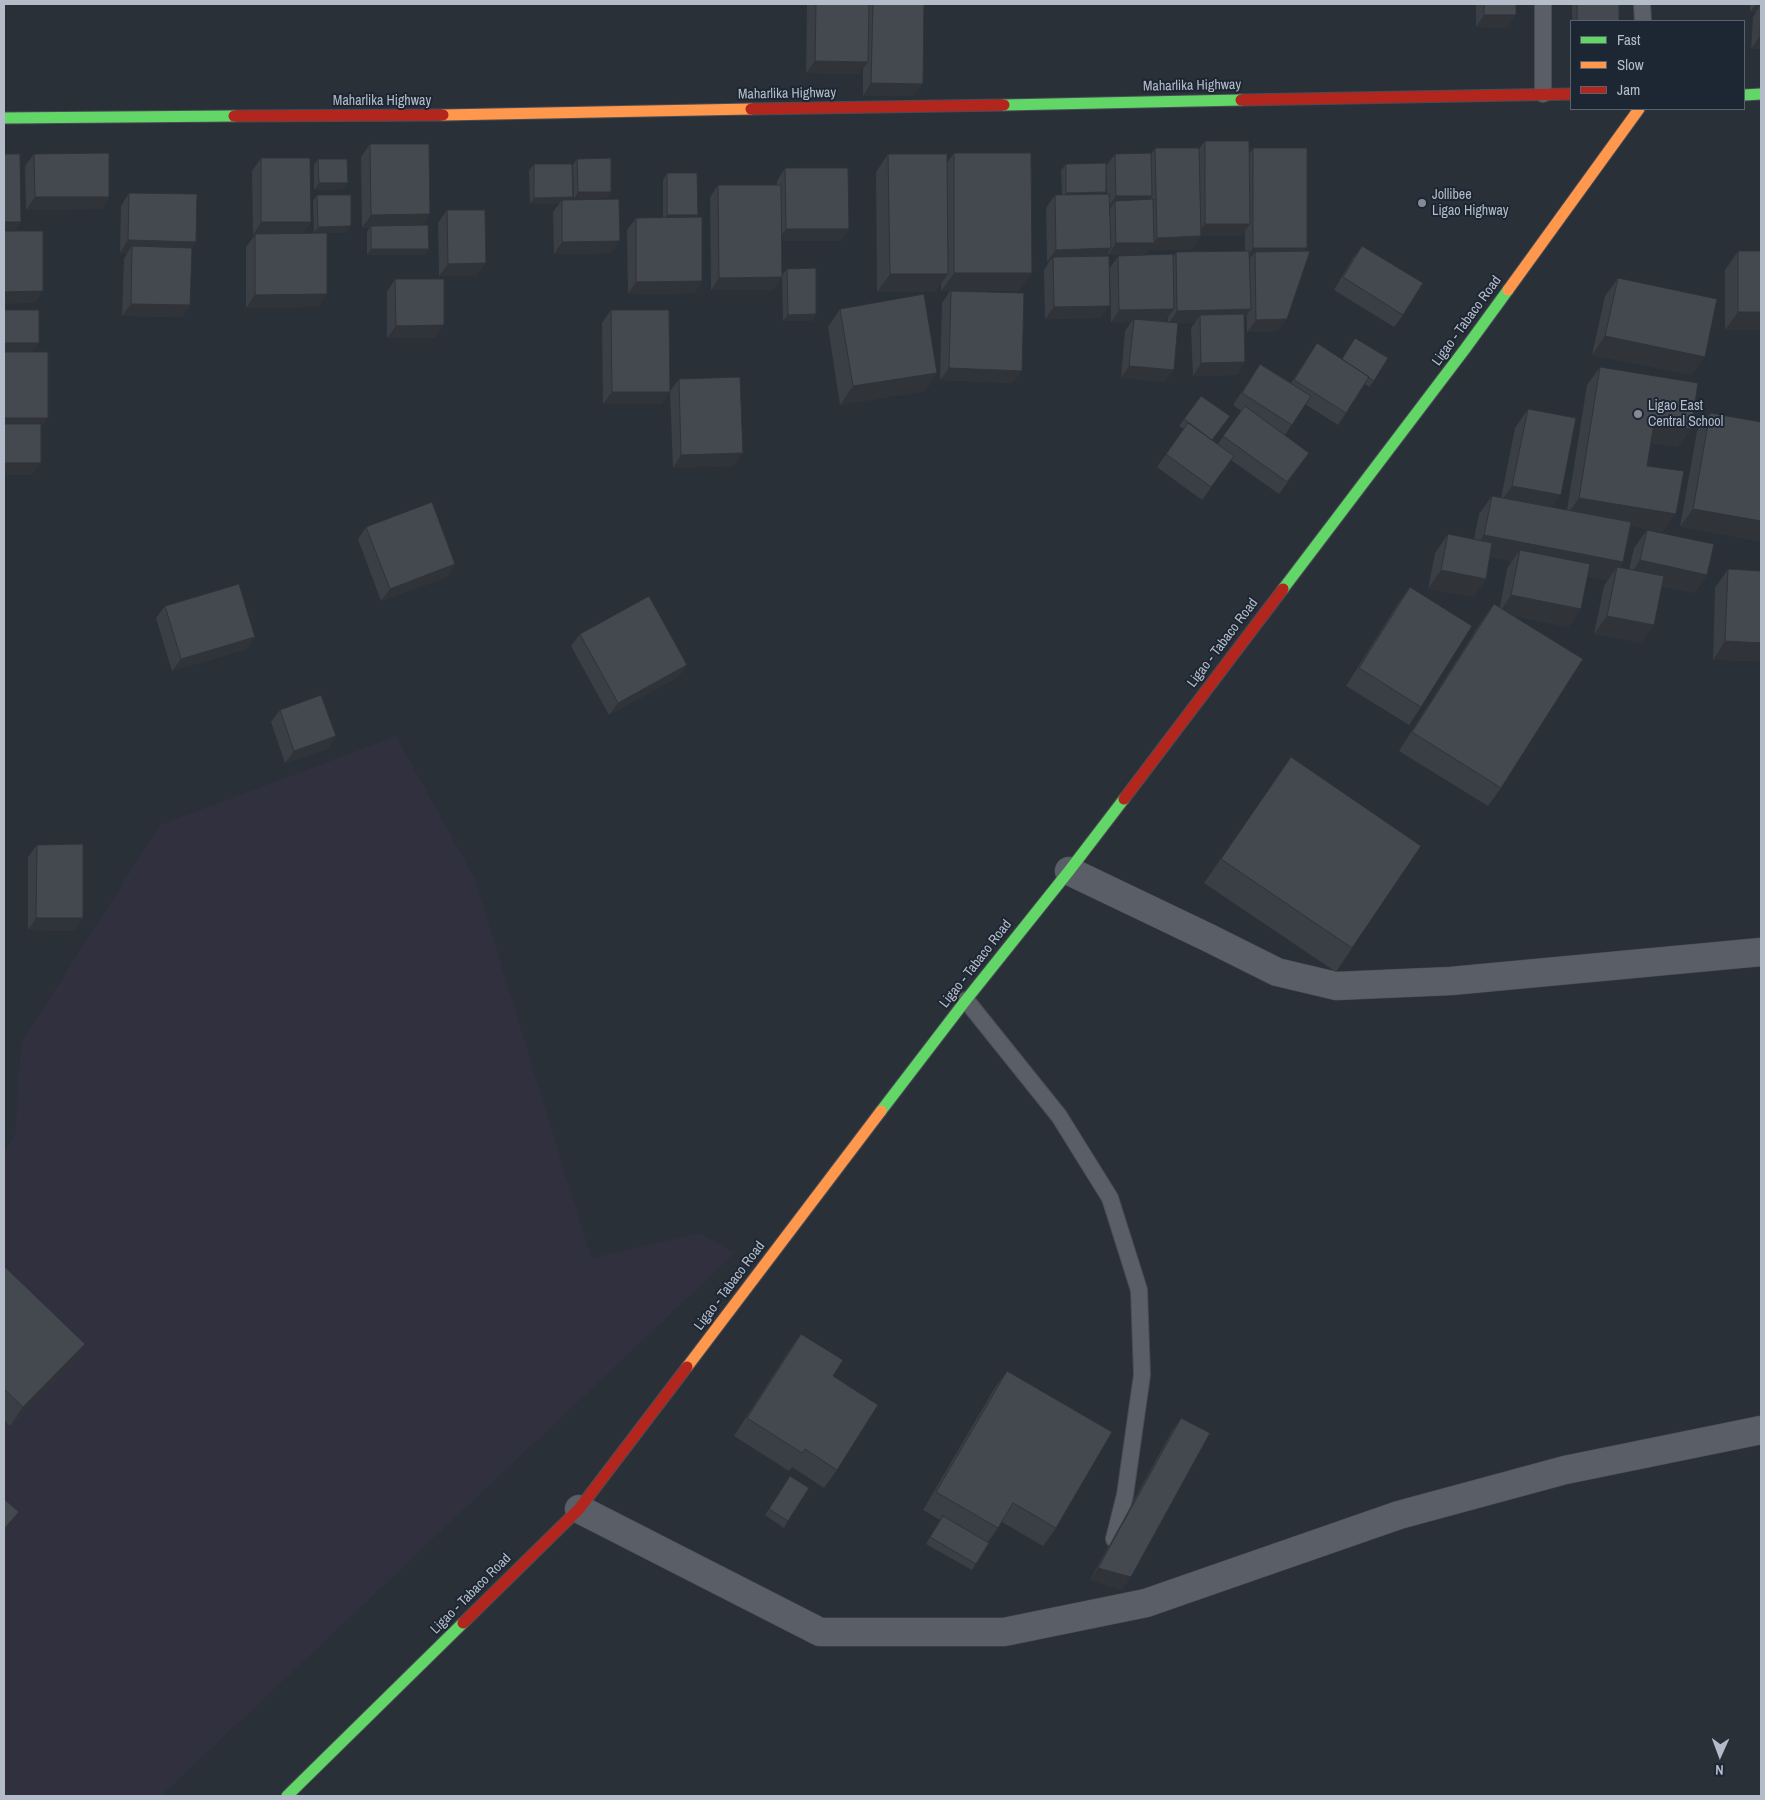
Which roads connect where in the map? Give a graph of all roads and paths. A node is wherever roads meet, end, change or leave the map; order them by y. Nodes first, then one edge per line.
1 (1543, 4) edge
2 (1642, 4) edge
3 (1643, 20) edge
4 (1543, 94) junction
5 (1570, 94) edge
6 (1745, 94) edge
7 (1761, 94) edge
8 (1638, 110) edge
9 (4, 118) edge
10 (1069, 871) junction
11 (1761, 952) edge
12 (966, 1000) junction
13 (1761, 1430) edge
14 (579, 1509) junction
15 (1114, 1538) edge
16 (288, 1796) edge

1 - 4 lane
2 - 3 lane
4 - 5 main road, Maharlika Highway
4 - 9 main road, Maharlika Highway
6 - 7 main road
8 - 10 main road, Ligao - Tabaco Road
10 - 11 street
10 - 12 main road, Ligao - Tabaco Road
12 - 14 main road, Ligao - Tabaco Road
12 - 15 lane
13 - 14 street
14 - 16 main road, Ligao - Tabaco Road

